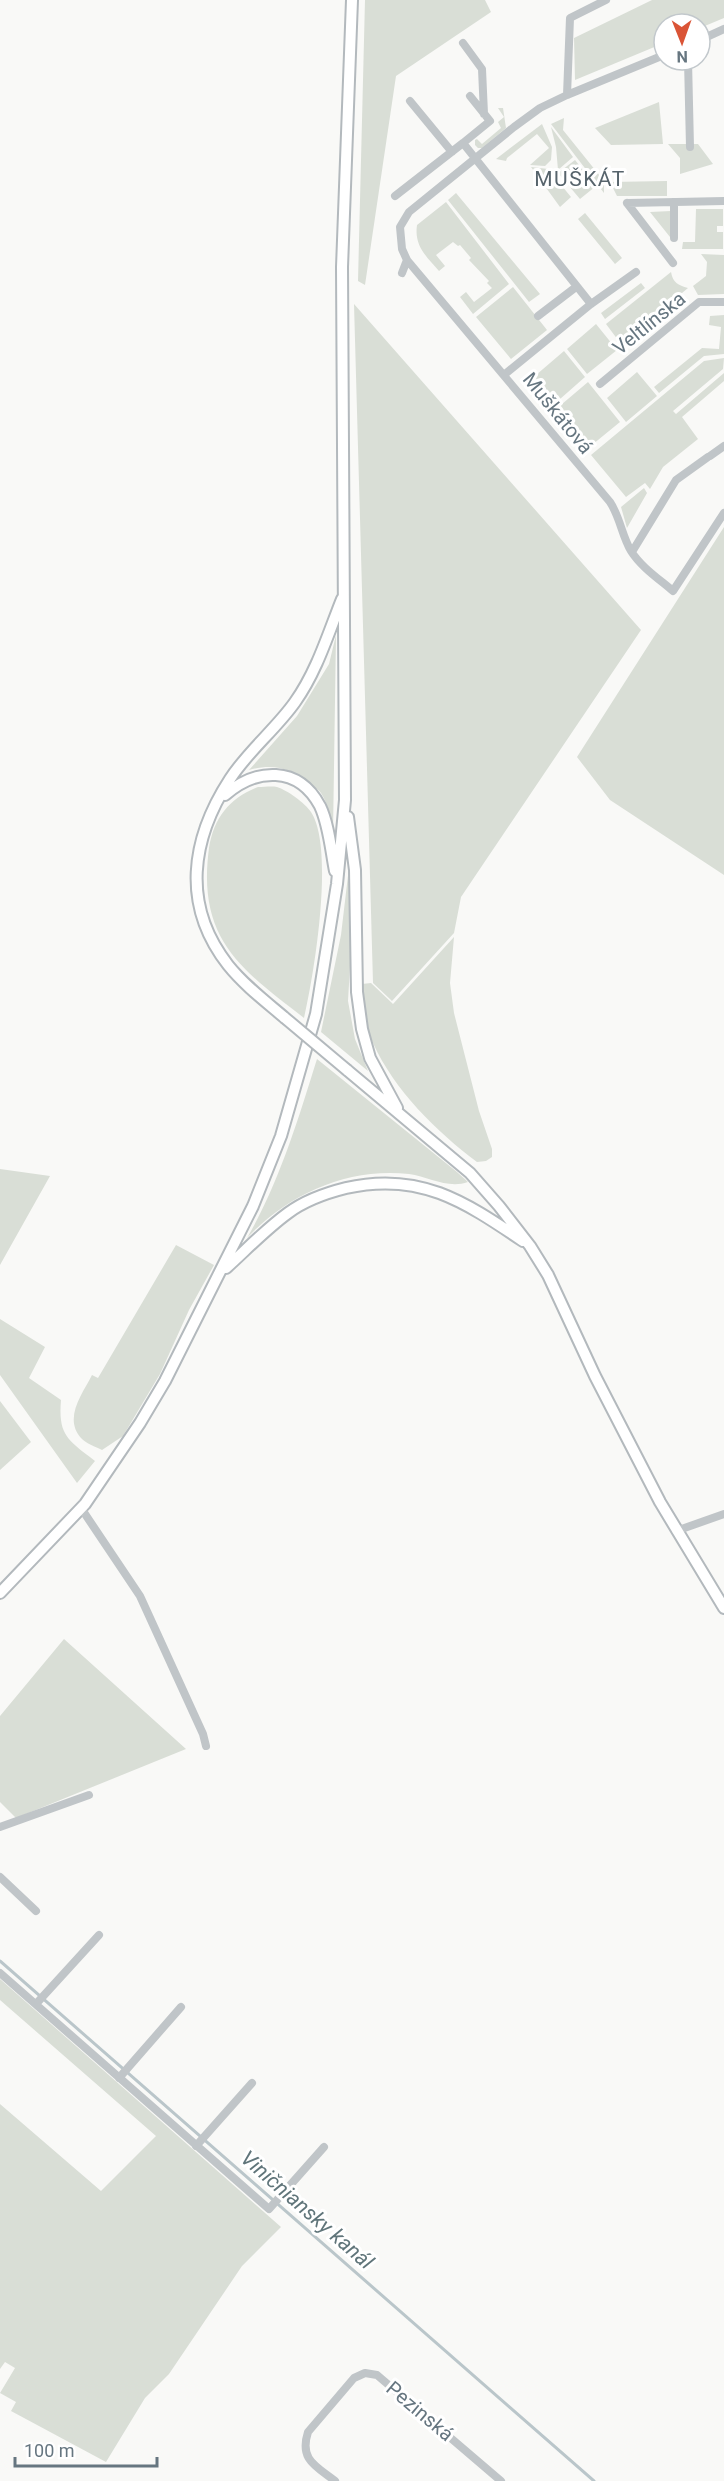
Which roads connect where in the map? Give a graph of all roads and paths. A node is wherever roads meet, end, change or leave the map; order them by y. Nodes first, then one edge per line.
1 (352, 0) edge
2 (606, 0) edge
3 (463, 43) dead end
4 (652, 60) edge
5 (688, 72) edge
6 (567, 95) junction
7 (470, 96) dead end
8 (410, 101) dead end
9 (484, 114) junction
10 (463, 143) junction
11 (690, 147) dead end
12 (452, 152) junction
13 (475, 159) junction
14 (395, 196) dead end
15 (724, 201) edge
16 (674, 202) junction
17 (674, 238) dead end
18 (407, 260) junction
19 (672, 263) dead end
20 (636, 272) dead end
21 (402, 273) dead end
22 (576, 287) junction
23 (724, 302) edge
24 (591, 304) junction
25 (538, 316) dead end
26 (505, 374) junction
27 (600, 384) dead end
28 (724, 446) edge
29 (724, 513) edge
30 (632, 552) junction
31 (344, 593) junction
32 (345, 800) junction
33 (214, 807) junction
34 (337, 884) junction
35 (400, 1113) junction
36 (530, 1246) junction
37 (219, 1274) junction
38 (81, 1509) junction
39 (724, 1514) edge
40 (676, 1531) junction
41 (0, 1593) edge
42 (724, 1608) edge
43 (206, 1746) dead end
44 (89, 1795) dead end
45 (0, 1827) edge
46 (0, 1877) edge
47 (36, 1911) dead end
48 (99, 1935) dead end
49 (0, 1973) edge
50 (36, 2004) junction
51 (181, 2007) dead end
52 (119, 2078) junction
53 (252, 2084) dead end
54 (196, 2146) junction
55 (324, 2147) dead end
56 (335, 2481) edge
57 (501, 2481) edge

1 - 31 main road
2 - 6 street
3 - 9 street
4 - 6 street, Muškátová
5 - 11 street
6 - 13 street, Muškátová
7 - 9 street
8 - 12 street
9 - 10 street
10 - 12 street
10 - 13 street
12 - 14 street
13 - 18 street, Muškátová
13 - 22 street
15 - 16 street
16 - 17 street
16 - 19 street
18 - 21 street
18 - 26 street, Muškátová
20 - 24 street
22 - 24 street
22 - 25 street
23 - 27 street, Veltlínska
24 - 26 street
26 - 30 street, Muškátová
28 - 30 street
29 - 30 street, Muškátová
31 - 32 main road
31 - 33 main road
32 - 34 main road
32 - 35 main road
33 - 34 main road
33 - 35 main road, bridge
34 - 37 main road
35 - 36 main road
36 - 37 main road
36 - 40 main road
37 - 38 main road
38 - 41 main road
38 - 43 street
39 - 40 street
40 - 42 main road
44 - 45 street
46 - 47 street
48 - 50 street
49 - 50 street
50 - 52 street
51 - 52 street
52 - 54 street
53 - 54 street
54 - 55 street
56 - 57 street, Pezinská

